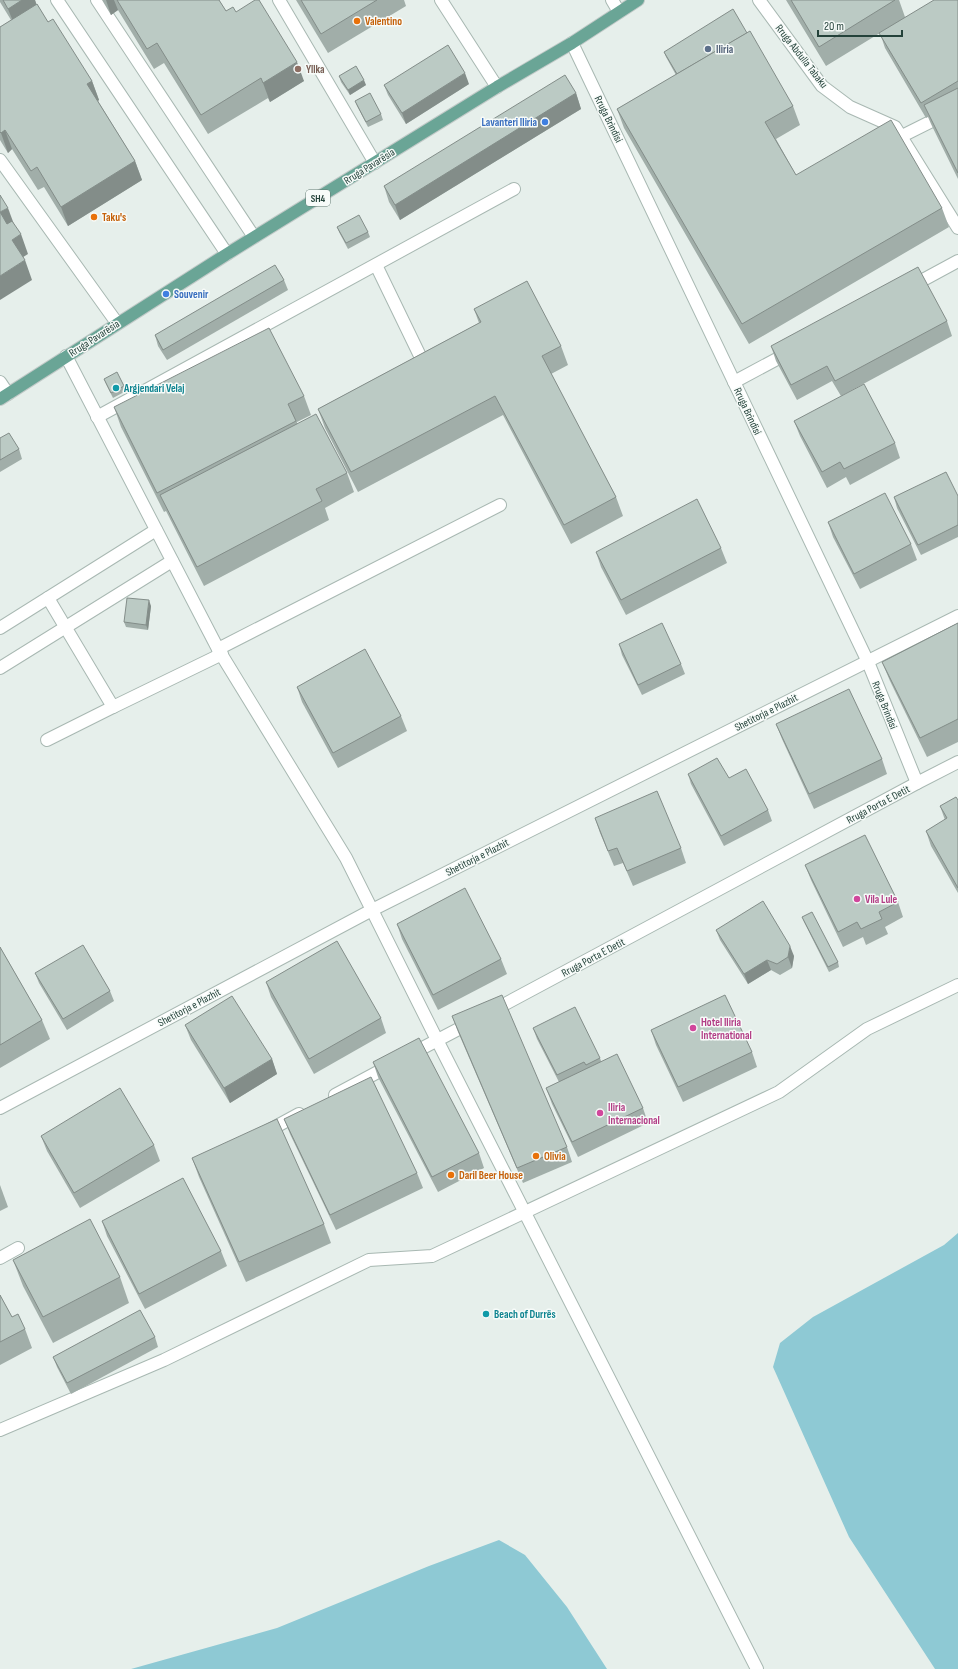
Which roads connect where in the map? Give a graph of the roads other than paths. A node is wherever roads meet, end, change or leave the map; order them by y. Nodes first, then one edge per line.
1 (57, 0) edge
2 (97, 0) edge
3 (279, 0) edge
4 (441, 0) edge
5 (612, 0) edge
6 (638, 0) edge
7 (759, 0) edge
8 (619, 12) junction
9 (572, 43) junction
10 (496, 87) junction
11 (958, 108) edge
12 (902, 136) junction
13 (0, 160) edge
14 (375, 162) junction
15 (514, 188) dead end
16 (958, 228) edge
17 (254, 237) junction
18 (227, 254) junction
19 (958, 261) edge
20 (376, 265) junction
21 (901, 292) edge
22 (117, 323) junction
23 (798, 348) edge
24 (66, 356) junction
25 (422, 360) edge
26 (0, 382) edge
27 (734, 382) junction
28 (4, 396) edge
29 (97, 417) junction
30 (500, 505) dead end
31 (156, 530) junction
32 (172, 561) junction
33 (48, 598) junction
34 (958, 616) edge
35 (0, 628) edge
36 (65, 628) junction
37 (220, 652) junction
38 (868, 662) junction
39 (0, 668) edge
40 (112, 707) junction
41 (47, 740) dead end
42 (958, 762) edge
43 (917, 783) junction
44 (372, 910) junction
45 (958, 985) edge
46 (437, 1040) junction
47 (325, 1100) edge
48 (0, 1108) edge
49 (311, 1108) edge
50 (256, 1137) edge
51 (524, 1212) junction
52 (18, 1248) dead end
53 (0, 1258) edge
54 (0, 1430) edge
55 (757, 1669) edge

1 - 18 street
2 - 17 street
3 - 14 street
4 - 10 street
5 - 8 street
6 - 8 main road, Rruga Pavarësia / SH4
7 - 12 street, Rruga Abdulla Tabaku
8 - 9 main road, Rruga Pavarësia / SH4
9 - 10 main road, Rruga Pavarësia / SH4
9 - 27 street, Rruga Brindisi
10 - 14 main road, Rruga Pavarësia / SH4
11 - 12 street
12 - 16 street, Rruga Abdulla Tabaku
13 - 22 street
14 - 17 main road, Rruga Pavarësia / SH4
15 - 20 street
17 - 18 main road, Rruga Pavarësia / SH4
18 - 22 main road, Rruga Pavarësia / SH4
19 - 21 street
20 - 25 street
20 - 29 street
22 - 24 main road, Rruga Pavarësia / SH4
23 - 27 street
24 - 28 main road, Rruga Pavarësia / SH4
24 - 29 street
26 - 28 street
27 - 38 street, Rruga Brindisi
29 - 31 street
30 - 37 street
31 - 32 street
31 - 33 street
32 - 36 street
32 - 37 street
33 - 35 street
33 - 36 street
34 - 38 street, Shetitorja e Plazhit
36 - 39 street
36 - 40 street
37 - 40 street
37 - 44 street
38 - 43 street, Rruga Brindisi
38 - 44 street, Shetitorja e Plazhit
40 - 41 street
42 - 43 street, Rruga Porta E Detit
43 - 46 street, Rruga Porta E Detit
44 - 46 street
44 - 48 street, Shetitorja e Plazhit
45 - 51 street
46 - 47 street, Rruga Porta E Detit
46 - 51 street
49 - 50 street
51 - 54 street
51 - 55 street
52 - 53 street

